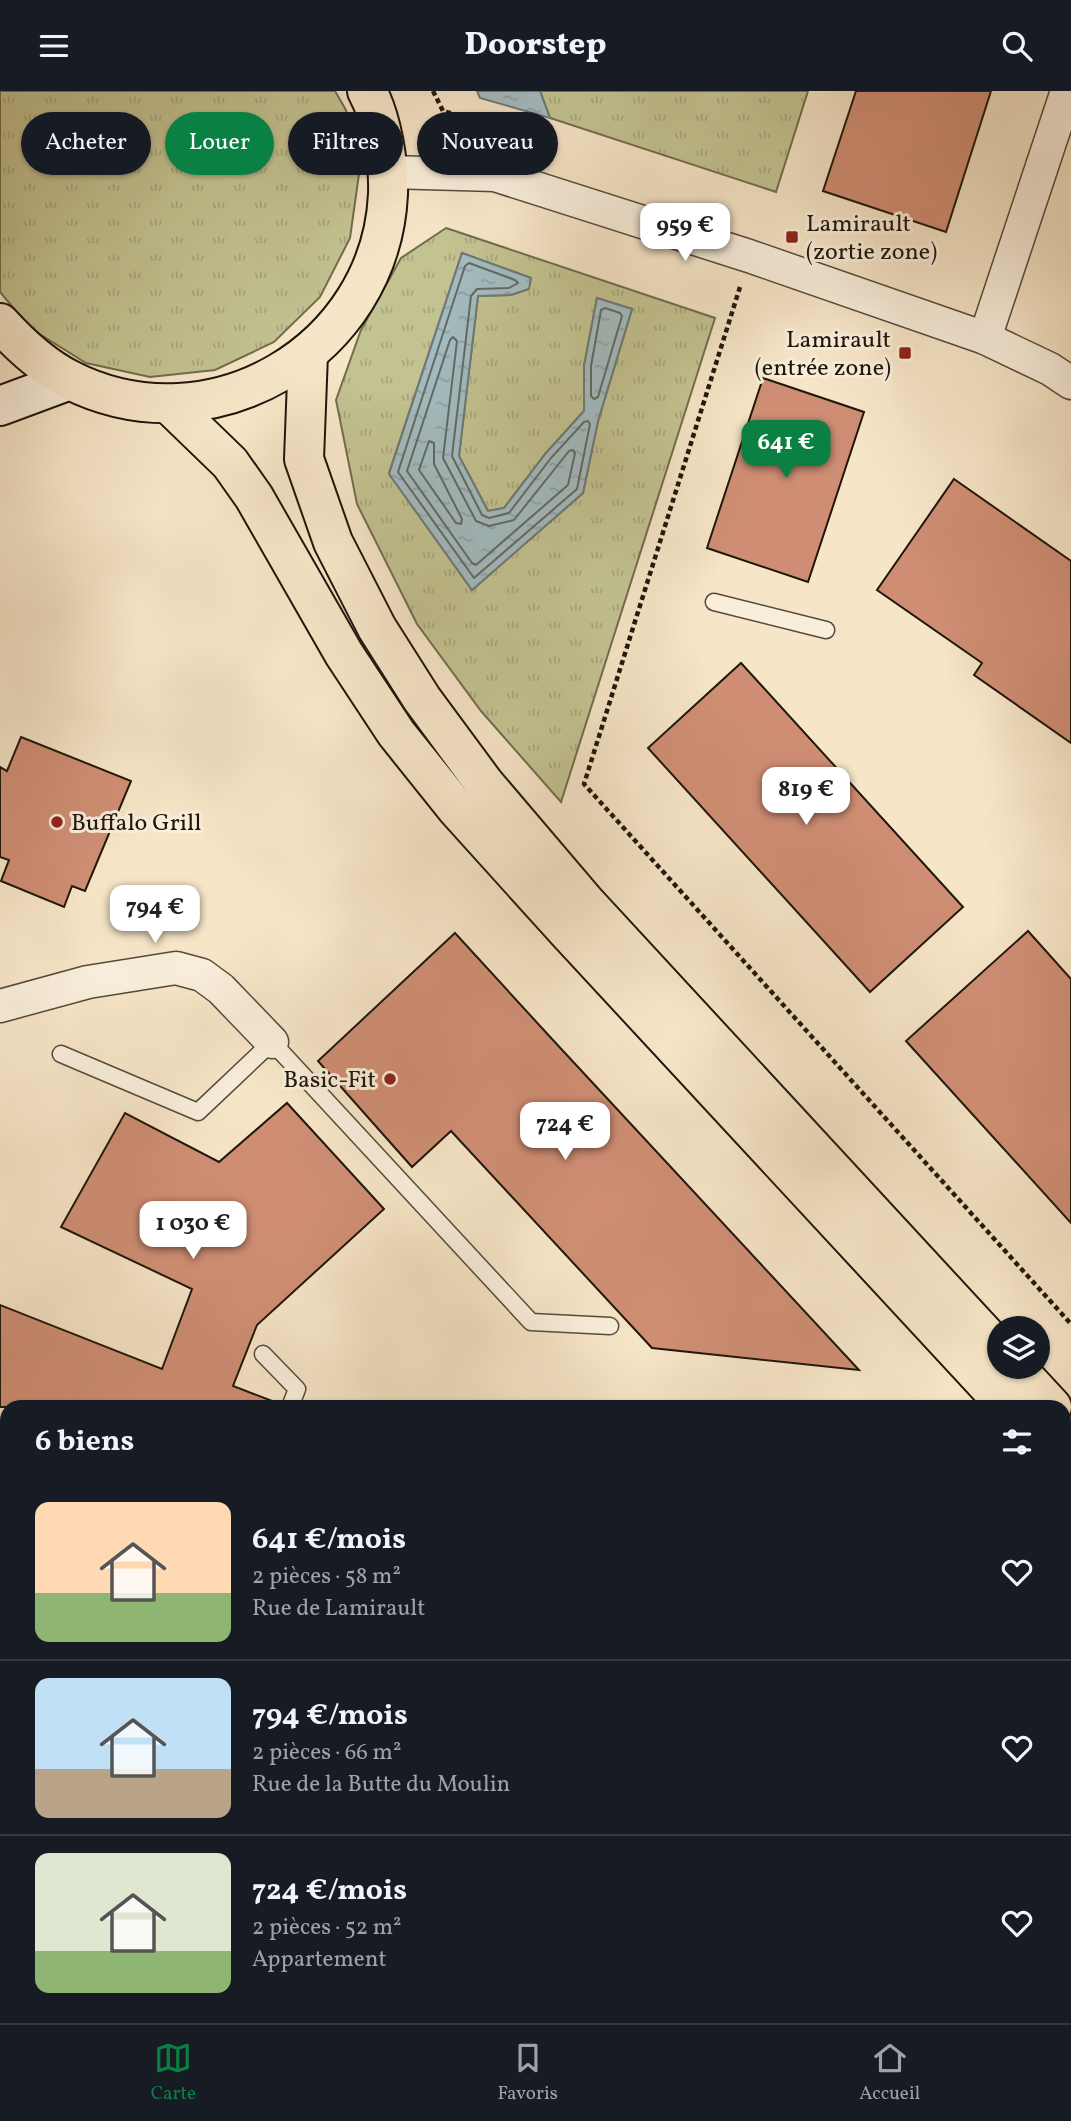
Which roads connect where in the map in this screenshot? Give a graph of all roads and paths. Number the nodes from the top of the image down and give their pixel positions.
1 (367, 91) edge
2 (433, 91) edge
3 (1067, 91) edge
4 (376, 112) edge
5 (447, 112) edge
6 (389, 175) edge
7 (495, 175) edge
8 (749, 256) junction
9 (0, 323) edge
10 (985, 338) junction
11 (308, 355) junction
12 (70, 380) junction
13 (1071, 383) edge
14 (169, 404) junction
15 (0, 406) edge
16 (714, 602) dead end
17 (826, 630) dead end
18 (0, 1006) edge
19 (272, 1042) junction
20 (61, 1054) dead end
21 (1071, 1324) edge
22 (610, 1326) dead end
23 (987, 1337) edge
24 (263, 1354) dead end
25 (1026, 1379) edge
26 (293, 1400) edge
27 (1002, 1400) edge
28 (1046, 1400) edge

1 - 4 main road
2 - 5 path
3 - 10 street
6 - 11 main road
7 - 8 street
8 - 10 street
8 - 21 path
9 - 12 main road
10 - 13 street
11 - 14 main road
11 - 23 main road
12 - 14 main road
12 - 15 main road
14 - 27 main road
16 - 17 lane
18 - 19 street
19 - 20 lane
19 - 22 lane
24 - 26 lane
25 - 28 main road

